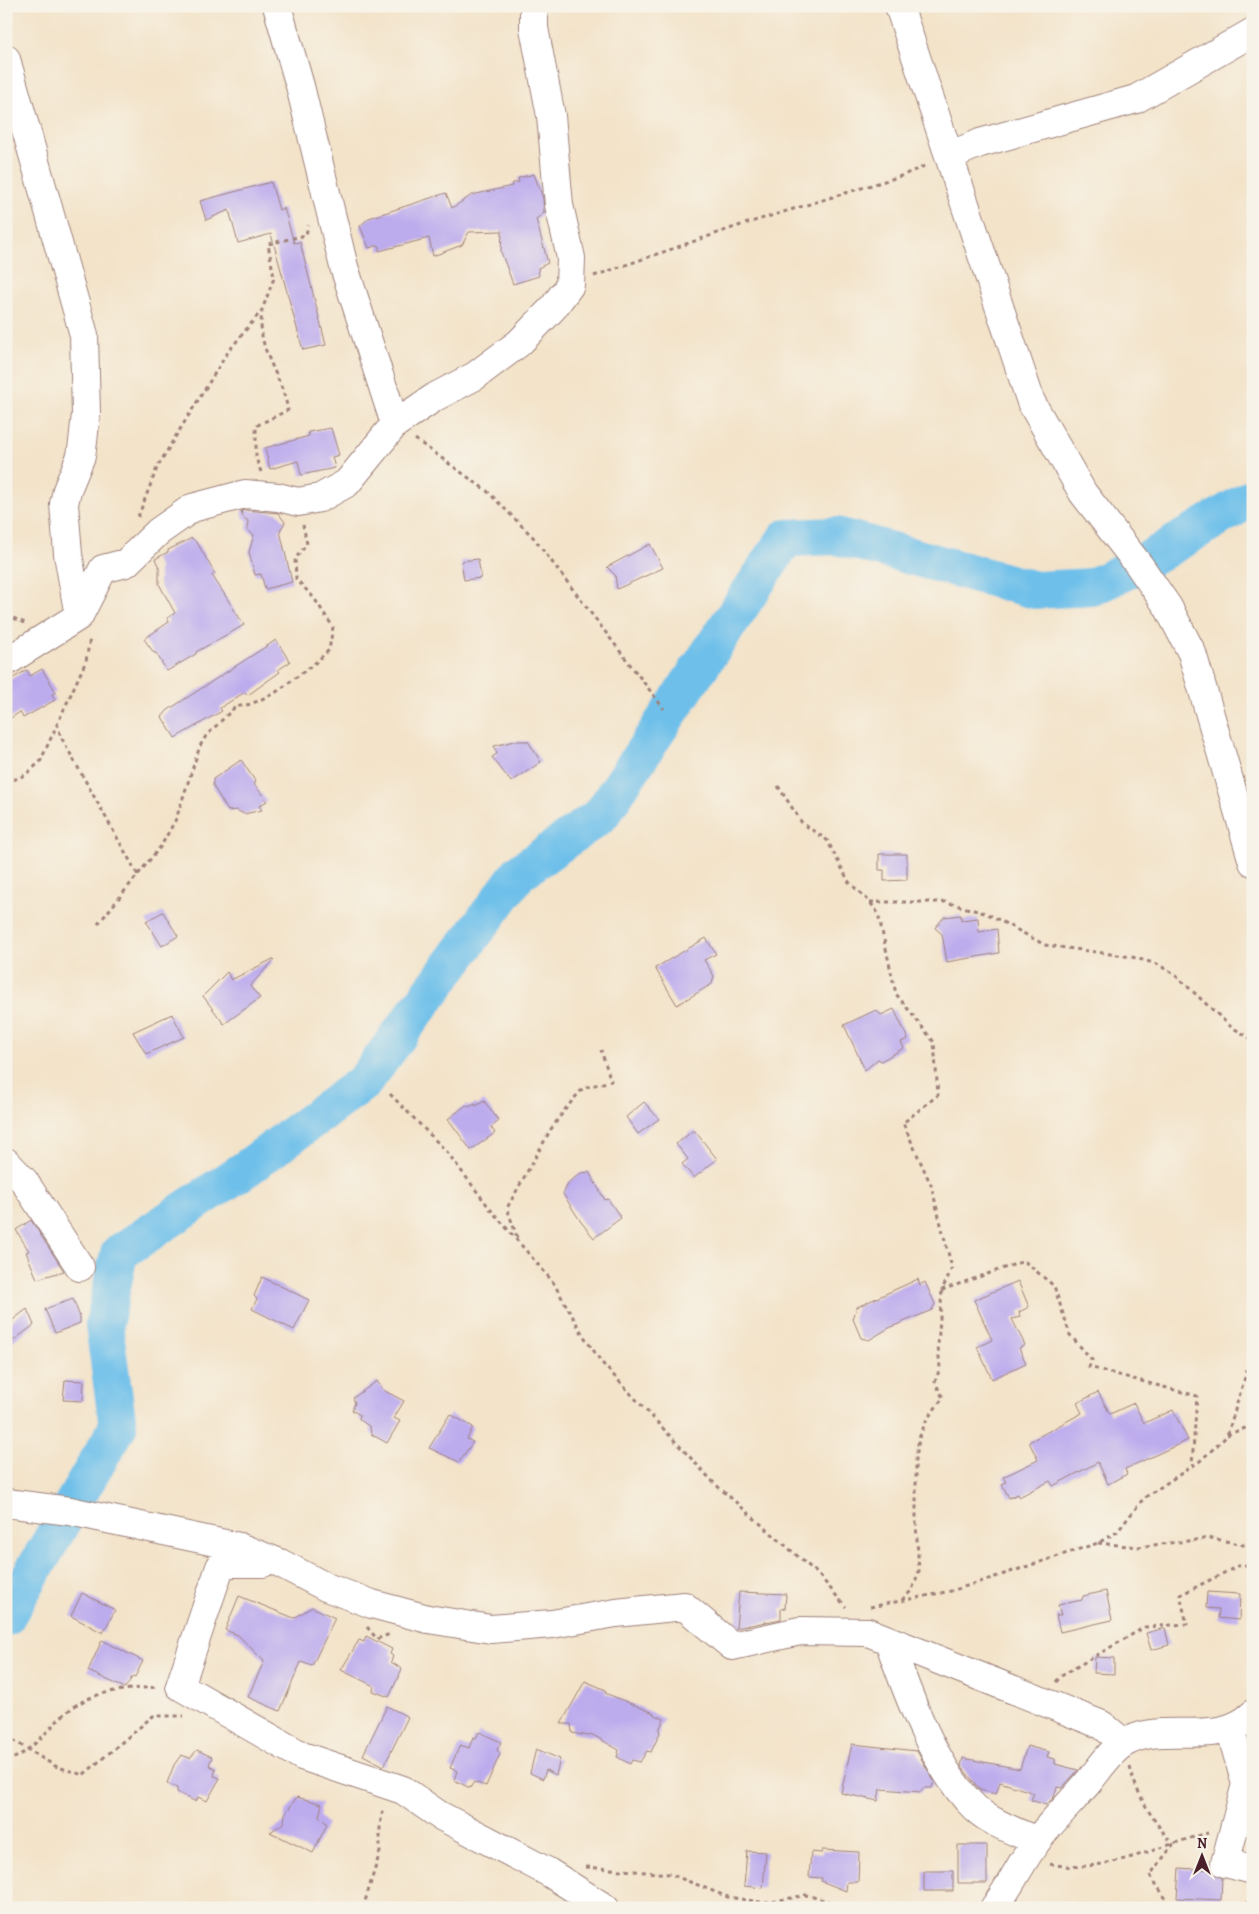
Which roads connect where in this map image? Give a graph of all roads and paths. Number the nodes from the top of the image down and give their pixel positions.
1 (277, 6) edge
2 (534, 6) edge
3 (899, 6) edge
4 (1253, 32) edge
5 (6, 59) edge
6 (949, 156) junction
7 (310, 217) dead end
8 (570, 284) junction
9 (262, 310) junction
10 (395, 424) junction
11 (288, 499) junction
12 (137, 526) dead end
13 (85, 625) junction
14 (6, 662) edge
15 (664, 709) dead end
16 (56, 722) junction
17 (6, 783) edge
18 (778, 786) dead end
19 (1253, 862) edge
20 (138, 877) junction
21 (870, 902) junction
22 (98, 924) dead end
23 (1253, 1040) edge
24 (601, 1050) dead end
25 (390, 1094) dead end
26 (6, 1162) edge
27 (518, 1240) junction
28 (80, 1267) dead end
29 (942, 1290) junction
30 (1253, 1351) edge
31 (1253, 1425) edge
32 (1227, 1436) junction
33 (1192, 1465) junction
34 (6, 1503) edge
35 (1098, 1543) junction
36 (1253, 1547) edge
37 (280, 1563) junction
38 (1253, 1564) edge
39 (902, 1600) junction
40 (875, 1627) junction
41 (180, 1686) junction
42 (1042, 1701) junction
43 (1253, 1714) edge
44 (192, 1716) dead end
45 (6, 1736) edge
46 (1124, 1743) junction
47 (1240, 1743) edge
48 (27, 1750) junction
49 (6, 1760) edge
50 (387, 1786) junction
51 (1173, 1845) junction
52 (1031, 1850) junction
53 (583, 1867) dead end
54 (1253, 1870) edge
55 (1253, 1899) edge
56 (363, 1908) edge
57 (605, 1908) edge
58 (852, 1908) edge
59 (994, 1908) edge
60 (1172, 1908) edge
61 (1239, 1908) edge

1 - 10 street
2 - 8 street
3 - 6 street
4 - 6 street
5 - 13 street
6 - 8 path
6 - 19 street
7 - 9 path
8 - 10 street
9 - 11 path
9 - 12 path
10 - 11 street
10 - 15 path
11 - 13 street
11 - 20 path
13 - 14 street
13 - 16 path
16 - 17 path
16 - 20 path
18 - 21 path
20 - 22 path
21 - 23 path
21 - 29 path
24 - 27 path
25 - 27 path
26 - 28 street
27 - 40 path
29 - 33 path
29 - 39 path
30 - 32 path
31 - 32 path
32 - 33 path
33 - 35 path
34 - 37 street
35 - 36 path
35 - 39 path
37 - 40 street
37 - 41 street
38 - 42 path
39 - 40 path
40 - 42 street
40 - 52 street
41 - 48 path
41 - 50 street
42 - 46 street
43 - 47 street
44 - 48 path
45 - 48 path
46 - 47 street
46 - 51 path
46 - 52 street
47 - 54 street
48 - 49 path
50 - 56 path
50 - 57 street
51 - 52 path
51 - 60 path
52 - 59 street
53 - 58 path
55 - 61 path

